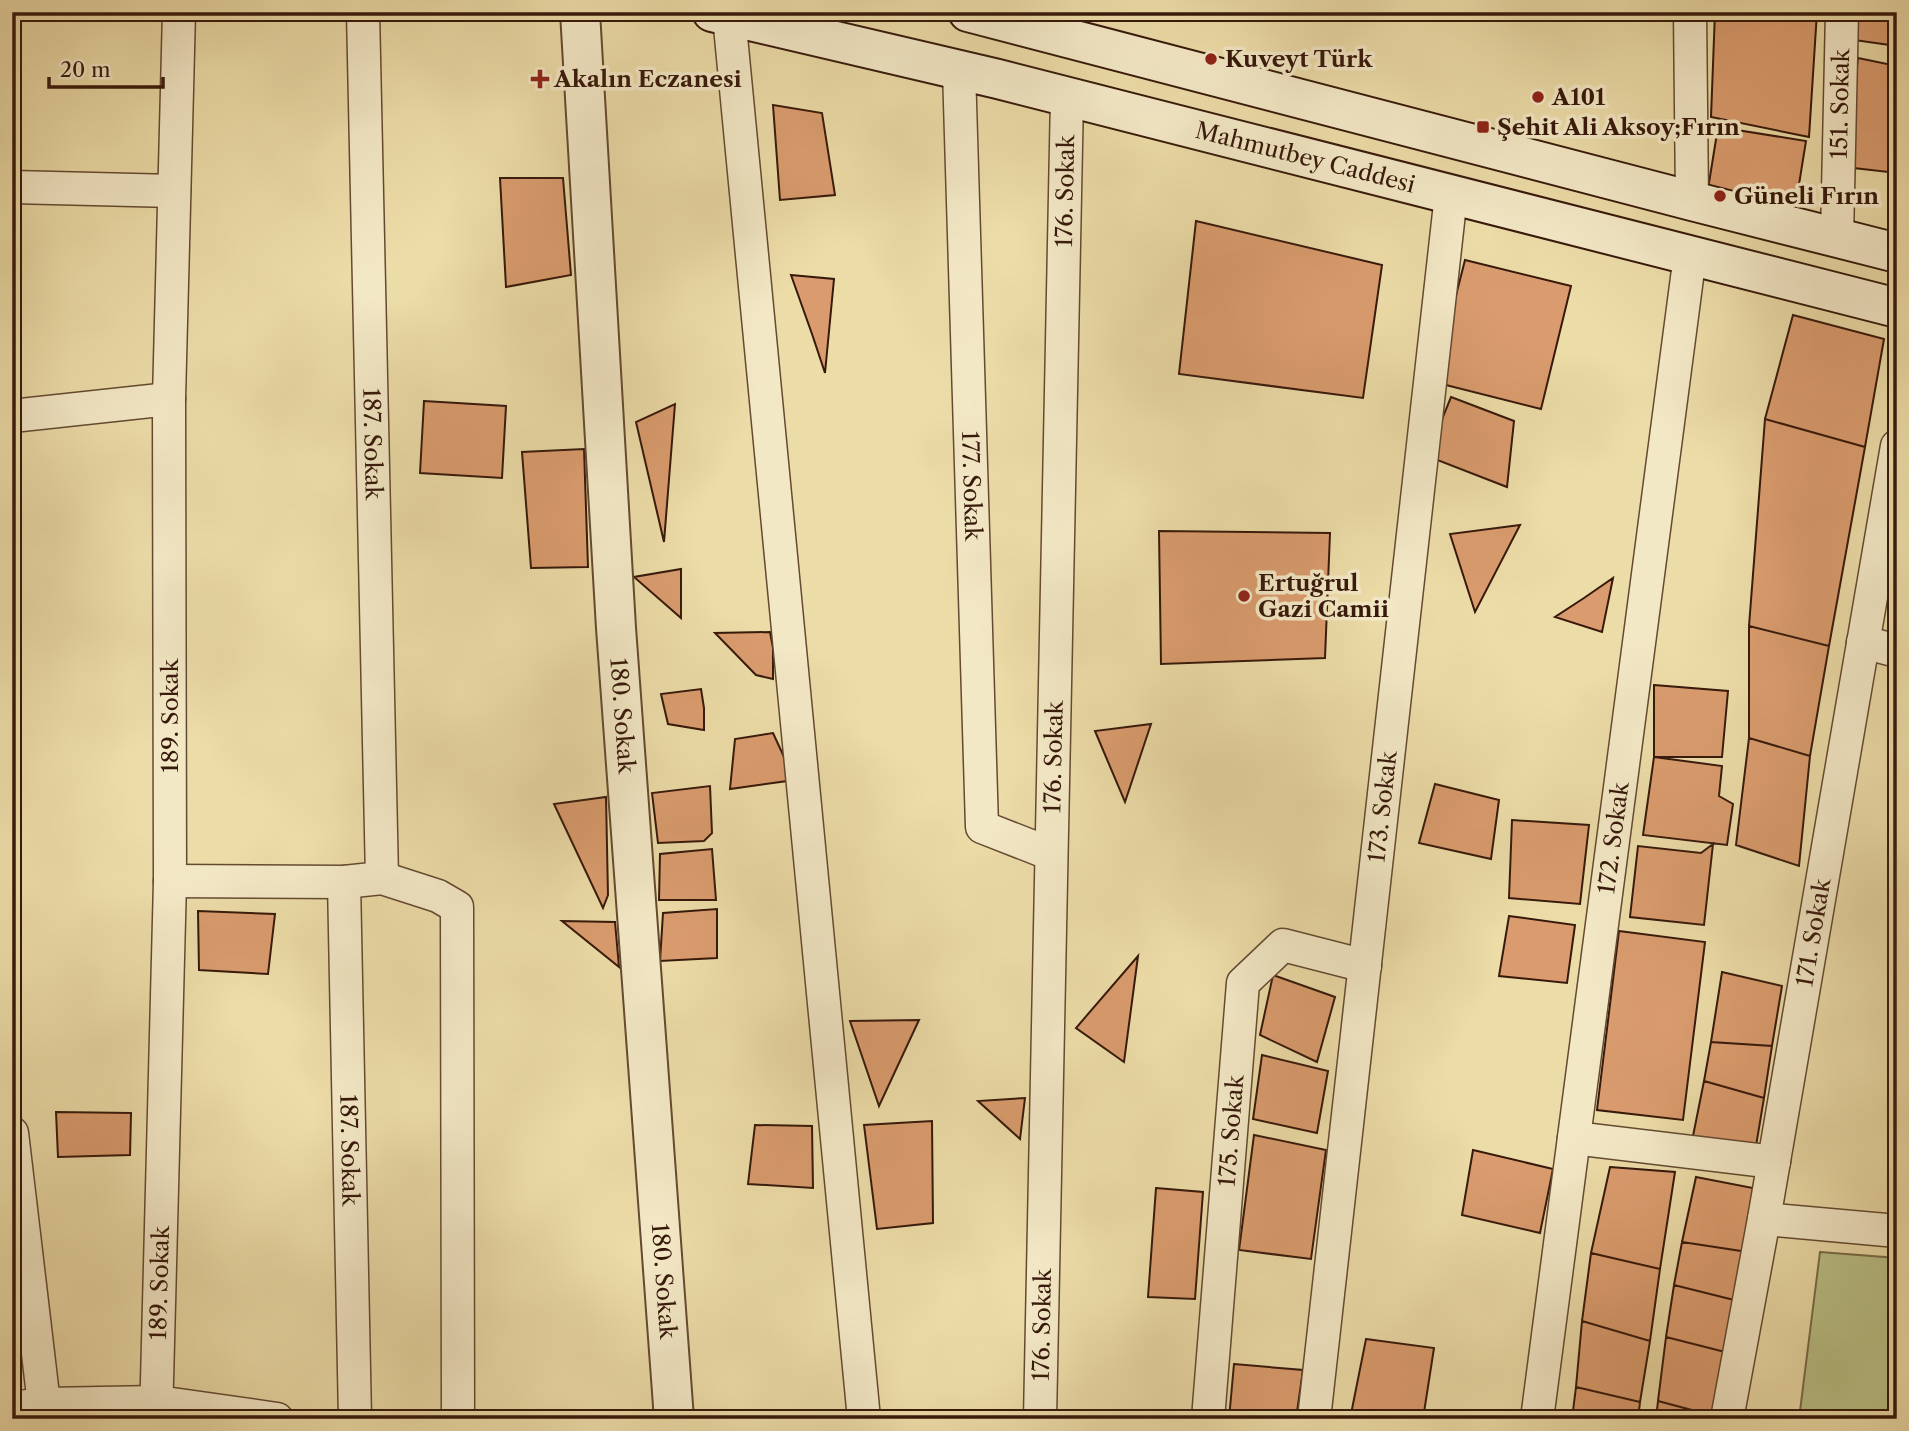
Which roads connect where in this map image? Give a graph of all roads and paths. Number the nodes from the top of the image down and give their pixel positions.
1 (179, 12) edge
2 (363, 12) edge
3 (580, 12) edge
4 (968, 12) edge
5 (1690, 12) edge
6 (1842, 12) edge
7 (720, 14) edge
8 (1053, 23) edge
9 (959, 70) junction
10 (1067, 97) junction
11 (12, 187) edge
12 (174, 191) junction
13 (1451, 195) junction
14 (1692, 201) junction
15 (1837, 237) junction
16 (1897, 253) edge
17 (1690, 255) junction
18 (1897, 308) edge
19 (169, 399) junction
20 (12, 416) edge
21 (1897, 446) edge
22 (1863, 642) junction
23 (1897, 651) edge
24 (1051, 855) junction
25 (382, 878) junction
26 (170, 881) junction
27 (344, 882) junction
28 (1365, 966) junction
29 (12, 1133) edge
30 (1574, 1138) junction
31 (1774, 1162) junction
32 (1765, 1219) junction
33 (1897, 1231) edge
34 (44, 1404) junction
35 (12, 1408) edge
36 (157, 1410) edge
37 (277, 1419) edge
38 (355, 1419) edge
39 (458, 1419) edge
40 (674, 1419) edge
41 (864, 1419) edge
42 (1040, 1419) edge
43 (1208, 1419) edge
44 (1314, 1419) edge
45 (1537, 1419) edge
46 (1727, 1419) edge

1 - 12 street, 189. Sokak
2 - 25 street, 187. Sokak
3 - 40 main road, 180. Sokak
4 - 8 main road
5 - 14 street
6 - 15 street, 151. Sokak
7 - 9 main road, Mahmutbey Caddesi
7 - 41 street
8 - 14 main road
9 - 10 main road, Mahmutbey Caddesi
9 - 24 street, 177. Sokak
10 - 13 main road, Mahmutbey Caddesi
10 - 24 street, 176. Sokak
11 - 12 street
12 - 19 street, 189. Sokak
13 - 17 main road, Mahmutbey Caddesi
13 - 28 street, 173. Sokak
14 - 15 main road
15 - 16 main road
17 - 18 main road, Mahmutbey Caddesi
17 - 30 street, 172. Sokak
19 - 20 street
19 - 26 street, 189. Sokak
21 - 22 street, 171. Sokak
22 - 23 street
22 - 31 street, 171. Sokak
24 - 42 street, 176. Sokak
25 - 27 street
25 - 39 street
26 - 27 street
26 - 36 street, 189. Sokak
27 - 38 street, 187. Sokak
28 - 43 street, 175. Sokak
28 - 44 street, 173. Sokak
29 - 34 street
30 - 31 street
30 - 45 street, 172. Sokak
31 - 32 street, 171. Sokak
32 - 33 street
32 - 46 street, 171. Sokak
34 - 35 street
34 - 36 street
36 - 37 street

